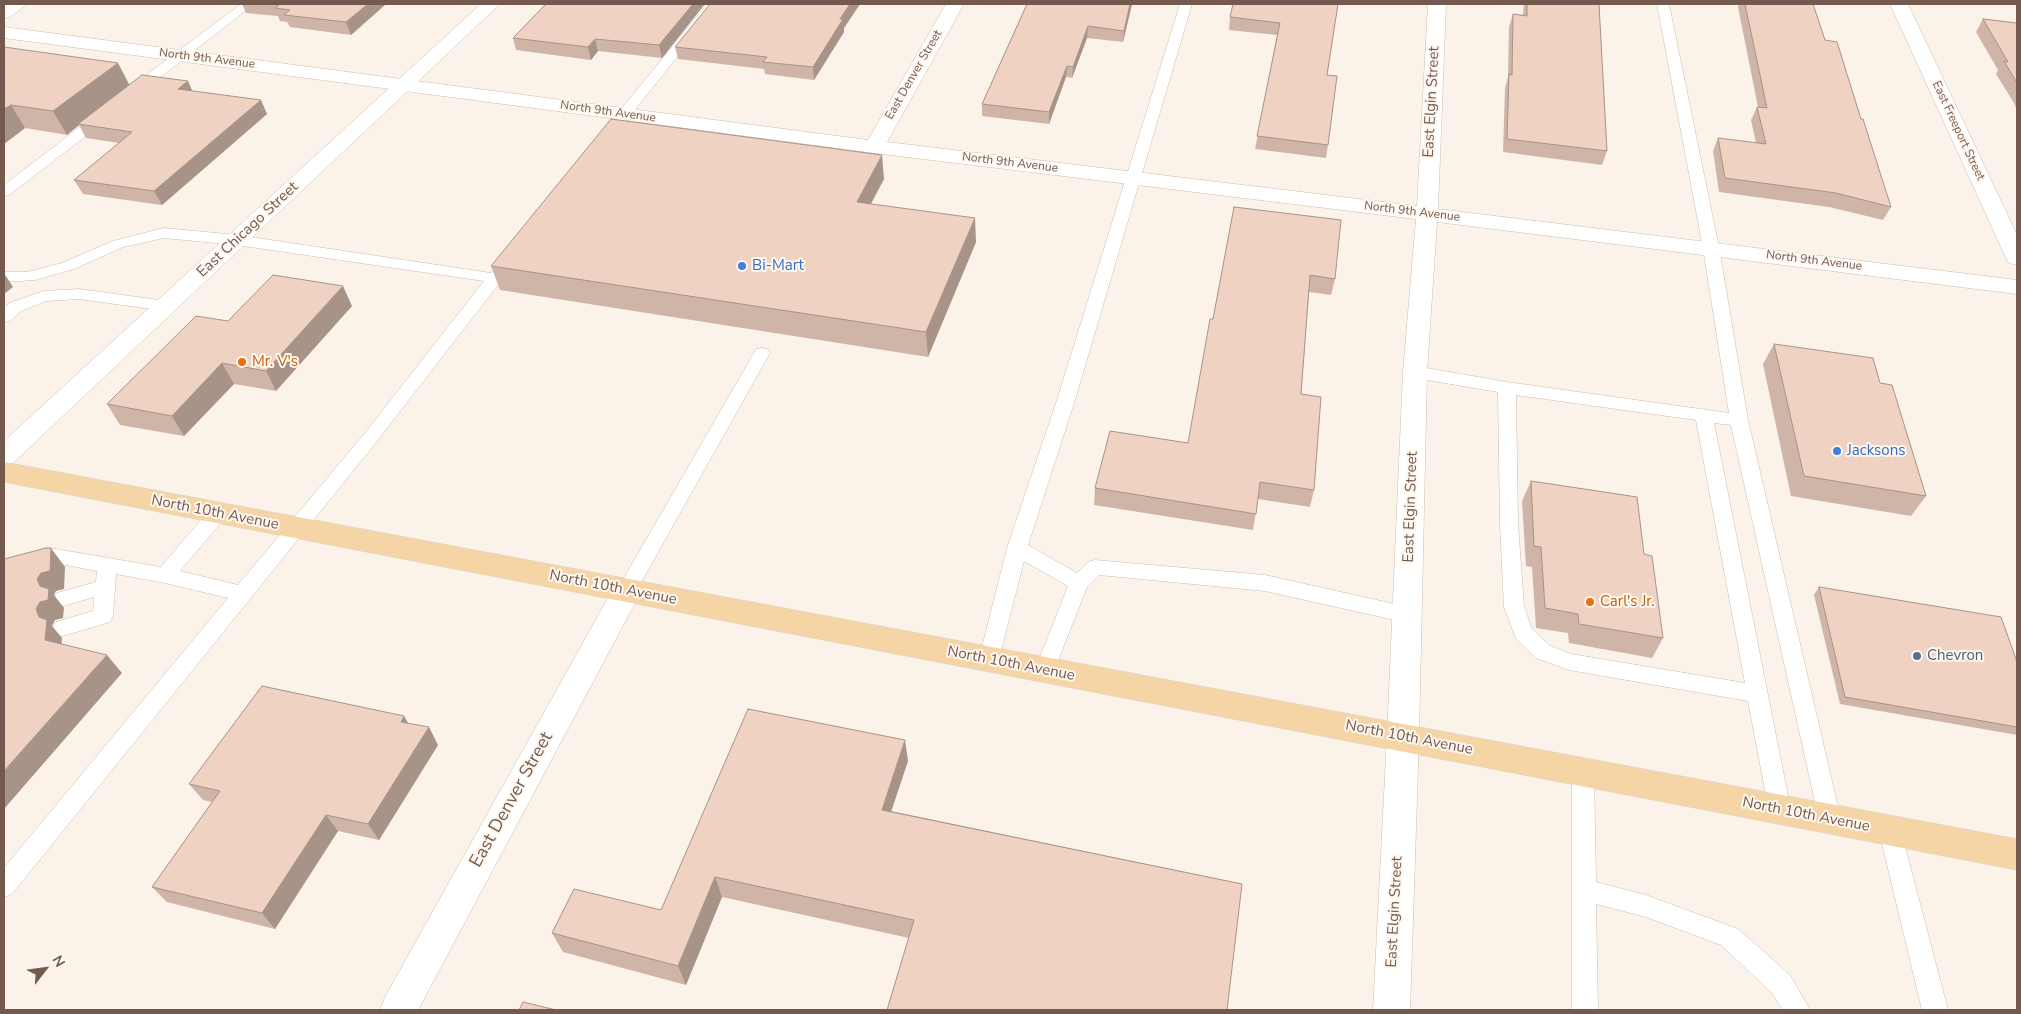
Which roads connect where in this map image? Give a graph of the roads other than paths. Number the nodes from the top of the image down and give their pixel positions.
1 (18, 4) edge
2 (248, 4) edge
3 (491, 4) edge
4 (713, 4) edge
5 (955, 4) edge
6 (1186, 4) edge
7 (1437, 4) edge
8 (1663, 4) edge
9 (1899, 4) edge
10 (4, 13) edge
11 (4, 33) edge
12 (180, 56) junction
13 (406, 85) junction
14 (126, 97) edge
15 (111, 109) edge
16 (624, 115) junction
17 (606, 138) edge
18 (874, 147) junction
19 (1134, 178) junction
20 (4, 192) edge
21 (1427, 214) junction
22 (237, 240) junction
23 (520, 247) edge
24 (1711, 248) junction
25 (2017, 258) edge
26 (4, 277) edge
27 (495, 278) junction
28 (2017, 287) edge
29 (166, 306) junction
30 (4, 316) edge
31 (762, 353) dead end
32 (1415, 372) junction
33 (1507, 388) junction
34 (1704, 415) junction
35 (1740, 420) junction
36 (4, 456) edge
37 (4, 472) edge
38 (218, 513) junction
39 (297, 529) junction
40 (1017, 548) junction
41 (107, 564) junction
42 (4, 568) edge
43 (165, 575) junction
44 (1079, 584) junction
45 (105, 587) junction
46 (627, 590) junction
47 (244, 594) junction
48 (64, 598) dead end
49 (1408, 615) junction
50 (63, 628) dead end
51 (989, 660) junction
52 (1045, 670) junction
53 (1758, 694) junction
54 (1403, 737) junction
55 (1583, 772) junction
56 (1780, 811) junction
57 (1830, 820) junction
58 (1890, 831) junction
59 (2017, 855) edge
60 (4, 886) edge
61 (1584, 890) junction
62 (1940, 1009) edge
63 (398, 1010) edge
64 (1391, 1010) edge
65 (1585, 1010) edge
66 (1797, 1010) edge

1 - 10 street
2 - 12 lane
3 - 13 street, East Chicago Street
4 - 16 lane
5 - 18 street, East Denver Street
6 - 19 lane
7 - 21 street, East Elgin Street
8 - 24 lane
9 - 25 street, East Freeport Street
11 - 12 street, North 9th Avenue
12 - 13 street, North 9th Avenue
12 - 14 lane
13 - 16 street, North 9th Avenue
13 - 22 street, East Chicago Street
15 - 20 lane
16 - 17 lane
16 - 18 street, North 9th Avenue
18 - 19 street, North 9th Avenue
19 - 21 street, North 9th Avenue
19 - 40 lane
21 - 24 street, North 9th Avenue
21 - 32 street, East Elgin Street
22 - 26 lane
22 - 27 lane
22 - 29 street, East Chicago Street
23 - 27 lane
24 - 28 street, North 9th Avenue
24 - 35 lane
27 - 39 lane
29 - 30 lane
29 - 36 street, East Chicago Street
31 - 46 lane
32 - 33 lane
32 - 49 street, East Elgin Street
33 - 34 lane
33 - 53 lane
34 - 35 lane
34 - 53 lane
35 - 57 lane
37 - 38 main road, North 10th Avenue
38 - 39 main road, North 10th Avenue
38 - 43 lane
39 - 46 main road, North 10th Avenue
39 - 47 lane
40 - 44 lane
40 - 51 lane
41 - 42 lane
41 - 43 lane
41 - 45 lane
43 - 47 lane
44 - 49 lane
44 - 52 lane
45 - 48 lane
45 - 50 lane
46 - 51 main road, North 10th Avenue
46 - 63 street, East Denver Street
47 - 60 lane
49 - 54 street, East Elgin Street
51 - 52 main road, North 10th Avenue
52 - 54 main road, North 10th Avenue
53 - 56 lane
54 - 55 main road, North 10th Avenue
54 - 64 street, East Elgin Street
55 - 56 main road, North 10th Avenue
55 - 61 lane
56 - 57 main road, North 10th Avenue
57 - 58 main road, North 10th Avenue
58 - 59 main road, North 10th Avenue
58 - 62 lane
61 - 65 lane
61 - 66 lane

